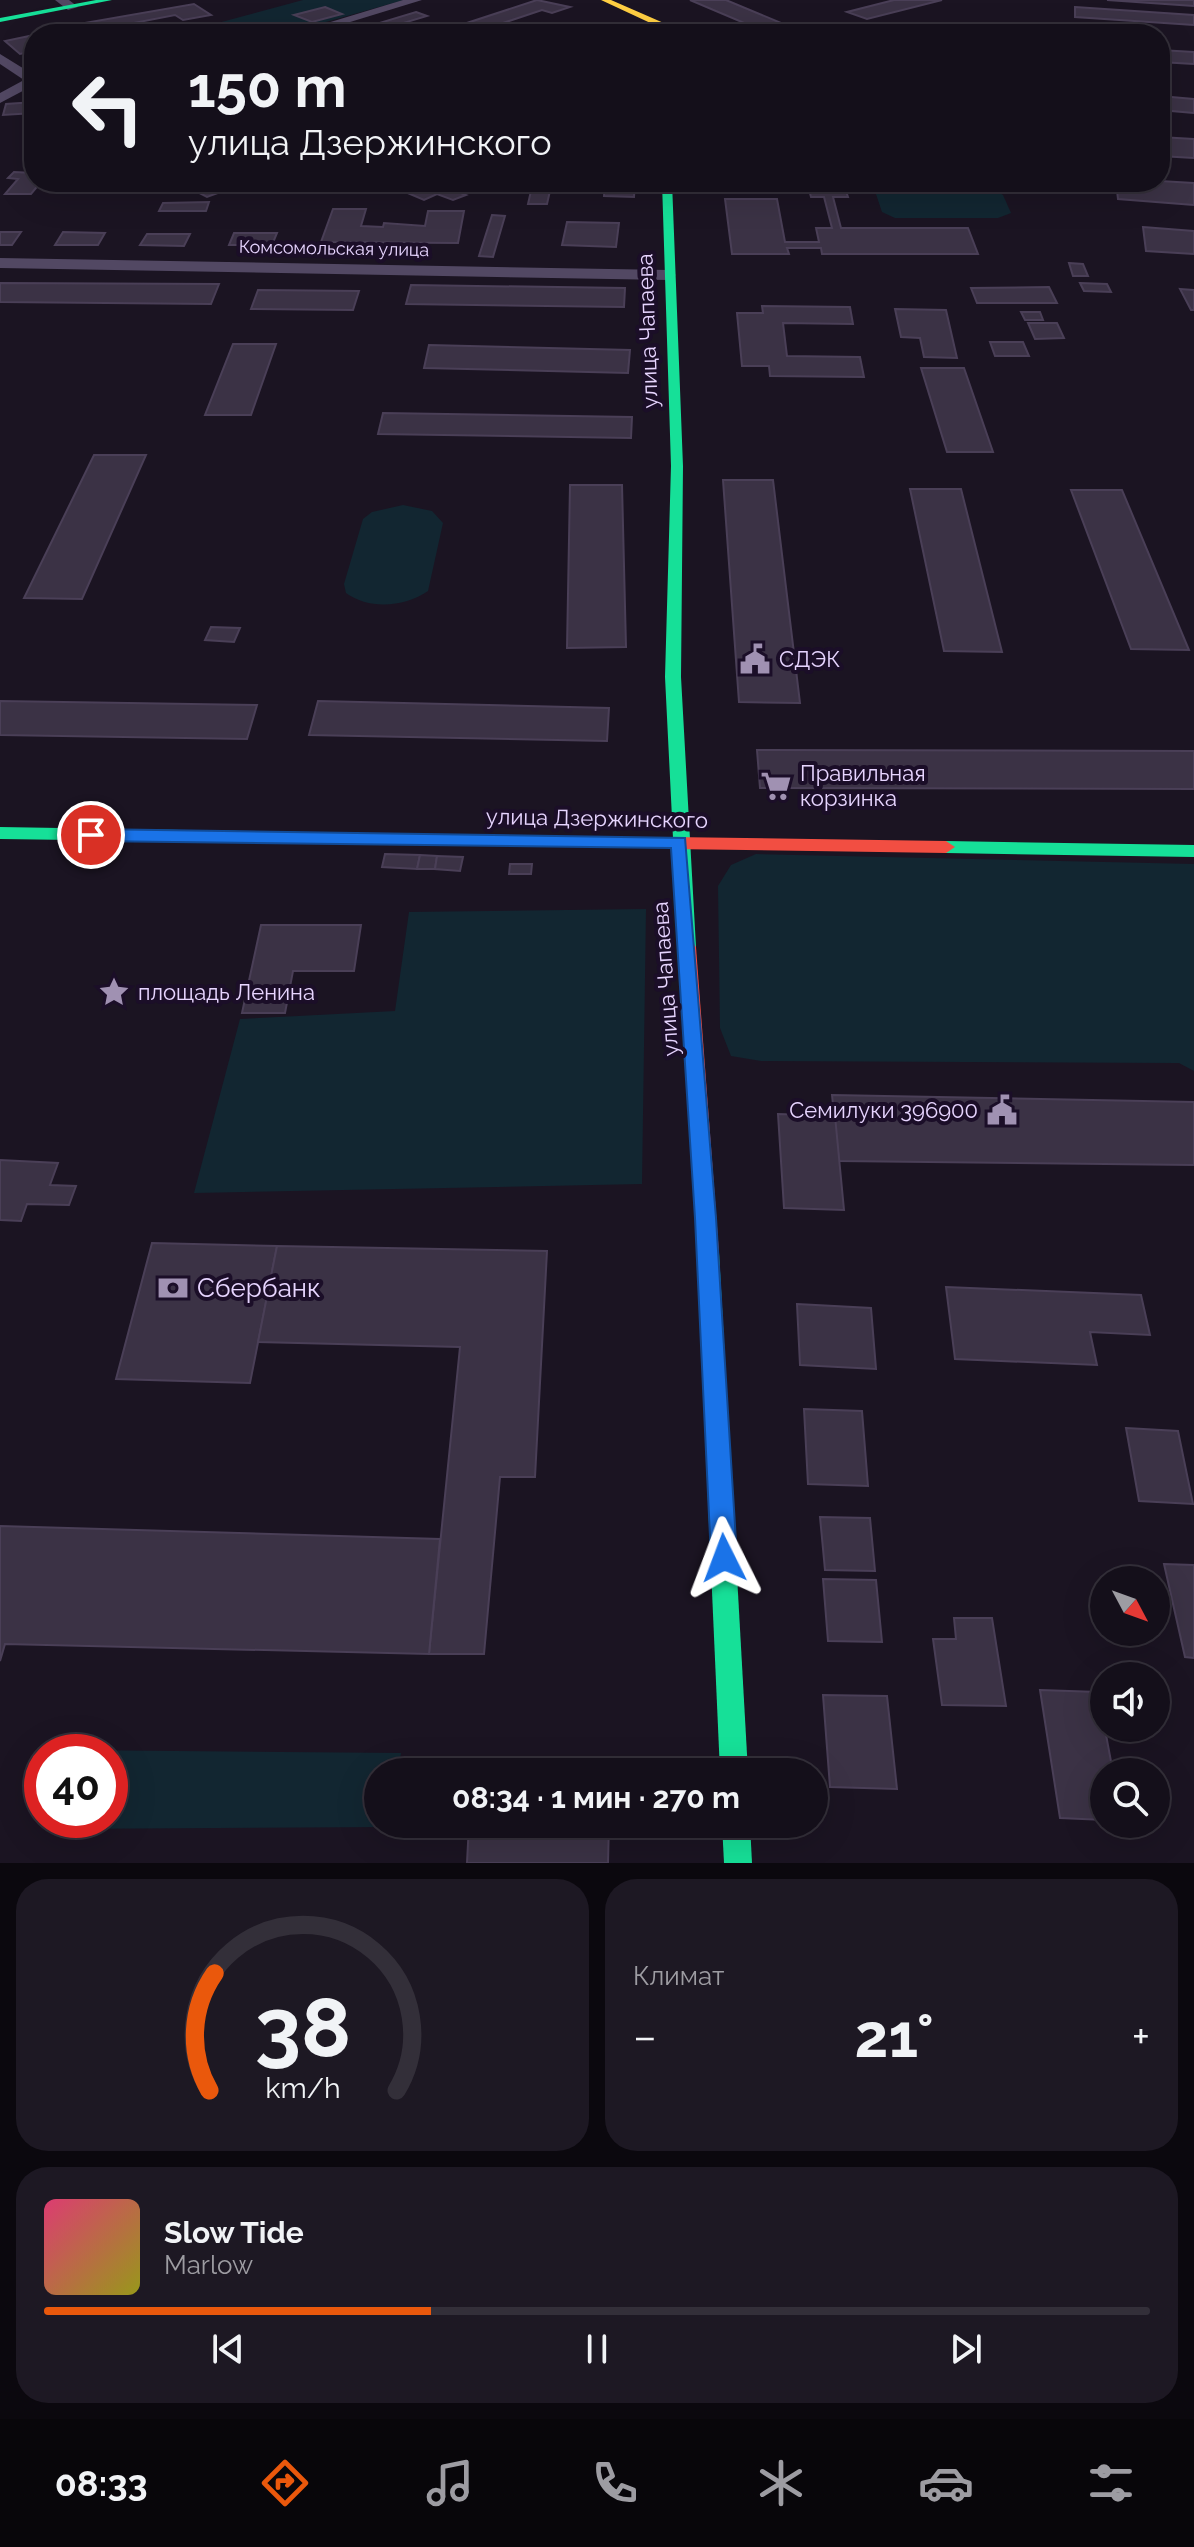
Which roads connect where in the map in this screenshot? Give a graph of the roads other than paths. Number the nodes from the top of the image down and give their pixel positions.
1 (108, 0) edge
2 (416, 0) edge
3 (605, 0) edge
4 (66, 3) edge
5 (0, 20) edge
6 (332, 24) edge
7 (659, 24) edge
8 (0, 58) edge
9 (24, 74) edge
10 (24, 86) edge
11 (0, 99) edge
12 (667, 192) edge
13 (0, 263) edge
14 (668, 275) junction
15 (0, 833) edge
16 (679, 842) junction
17 (1194, 851) edge
18 (733, 1758) edge
19 (737, 1838) edge
20 (738, 1863) edge

1 - 4 street
2 - 6 street
3 - 7 street
4 - 5 street
8 - 9 street
10 - 11 street
12 - 14 street, улица Чапаева
13 - 14 street, Комсомольская улица
14 - 16 street, улица Чапаева
15 - 16 street, улица Дзержинского
16 - 17 street, улица Дзержинского
16 - 18 street, улица Чапаева
19 - 20 street

